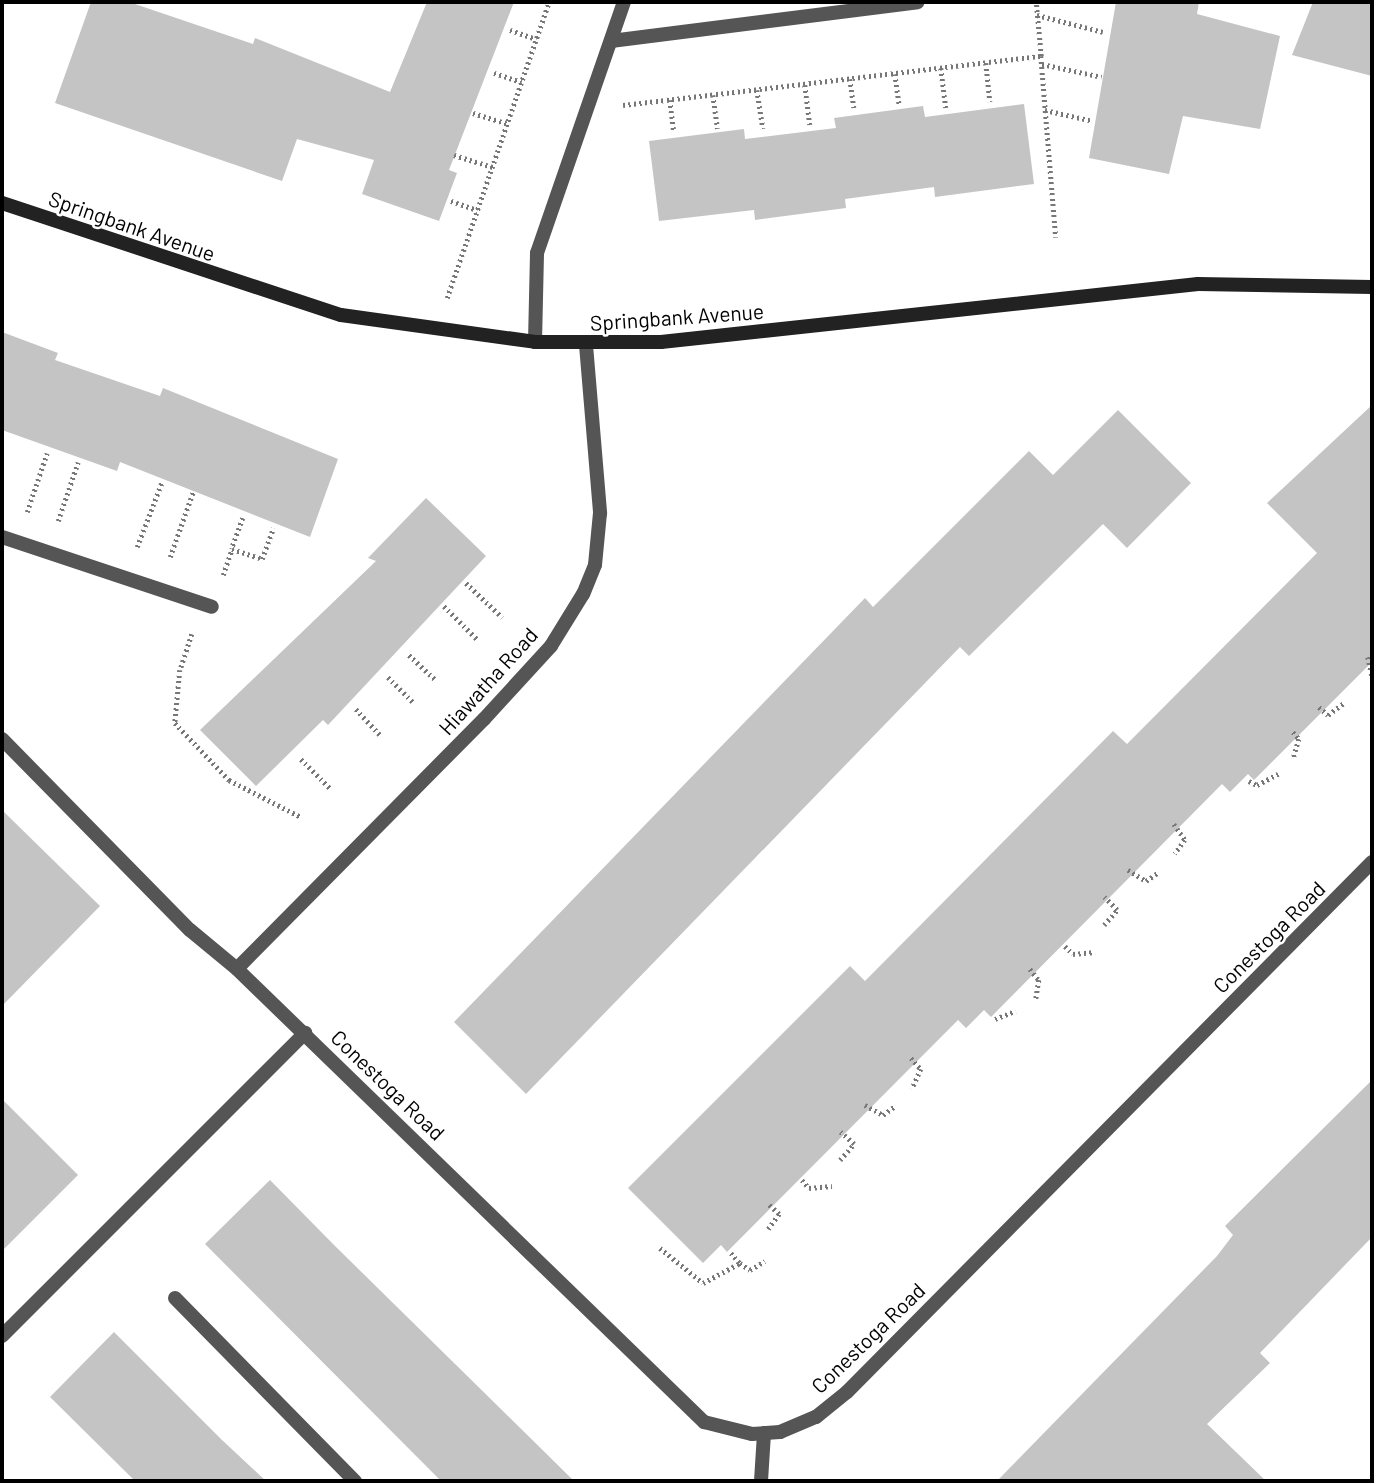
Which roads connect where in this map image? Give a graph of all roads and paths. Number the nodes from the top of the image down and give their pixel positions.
1 (549, 2) edge
2 (624, 2) edge
3 (918, 2) edge
4 (1036, 2) edge
5 (1037, 15) junction
6 (510, 30) dead end
7 (1103, 32) dead end
8 (536, 39) junction
9 (611, 41) junction
10 (1041, 56) junction
11 (986, 63) junction
12 (1042, 64) junction
13 (941, 68) junction
14 (494, 73) dead end
15 (895, 74) junction
16 (1102, 77) dead end
17 (850, 79) junction
18 (522, 82) junction
19 (804, 84) junction
20 (757, 90) junction
21 (713, 94) junction
22 (670, 100) junction
23 (990, 102) dead end
24 (899, 104) dead end
25 (854, 108) dead end
26 (946, 108) dead end
27 (587, 110) junction
28 (1045, 110) junction
29 (473, 113) dead end
30 (1093, 121) dead end
31 (508, 124) junction
32 (810, 125) dead end
33 (718, 129) dead end
34 (763, 129) dead end
35 (674, 131) dead end
36 (454, 155) dead end
37 (493, 167) junction
38 (451, 201) dead end
39 (2, 203) edge
40 (477, 210) junction
41 (1056, 237) dead end
42 (1372, 287) edge
43 (435, 332) junction
44 (535, 342) junction
45 (586, 345) junction
46 (47, 453) dead end
47 (78, 462) dead end
48 (162, 482) dead end
49 (192, 492) dead end
50 (243, 518) dead end
51 (273, 528) dead end
52 (2, 537) edge
53 (17, 542) junction
54 (47, 552) junction
55 (125, 578) junction
56 (466, 583) dead end
57 (159, 589) junction
58 (207, 605) joint
59 (444, 606) dead end
60 (502, 617) dead end
61 (478, 640) dead end
62 (409, 655) dead end
63 (1368, 657) dead end
64 (1372, 676) edge
65 (388, 677) dead end
66 (437, 681) dead end
67 (1345, 702) dead end
68 (415, 704) dead end
69 (1319, 707) dead end
70 (356, 709) dead end
71 (1293, 732) dead end
72 (382, 737) dead end
73 (2, 739) edge
74 (1294, 758) dead end
75 (301, 759) dead end
76 (1278, 774) dead end
77 (1249, 781) dead end
78 (330, 788) dead end
79 (301, 817) dead end
80 (1174, 824) dead end
81 (1175, 854) dead end
82 (1372, 862) edge
83 (1128, 870) dead end
84 (1159, 872) dead end
85 (1104, 897) dead end
86 (1104, 925) dead end
87 (1065, 946) dead end
88 (1095, 952) dead end
89 (237, 969) junction
90 (1030, 969) dead end
91 (1037, 1000) dead end
92 (1015, 1011) dead end
93 (995, 1019) dead end
94 (305, 1033) junction
95 (911, 1058) dead end
96 (912, 1089) dead end
97 (865, 1105) dead end
98 (895, 1107) dead end
99 (840, 1132) dead end
100 (840, 1160) dead end
101 (802, 1180) dead end
102 (832, 1186) dead end
103 (768, 1204) dead end
104 (768, 1229) dead end
105 (660, 1248) dead end
106 (731, 1253) dead end
107 (765, 1261) dead end
108 (740, 1263) junction
109 (175, 1298) dead end
110 (2, 1336) edge
111 (764, 1433) junction
112 (355, 1481) edge
113 (761, 1481) edge

1 - 8 path
2 - 9 street
3 - 9 street
4 - 5 path
5 - 7 path
5 - 10 path
6 - 8 path
8 - 18 path
9 - 27 street
10 - 11 path
10 - 12 path
11 - 13 path
11 - 23 path
12 - 16 path
12 - 28 path
13 - 15 path
13 - 26 path
14 - 18 path
15 - 17 path
15 - 24 path
17 - 19 path
17 - 25 path
18 - 31 path
19 - 20 path
19 - 32 path
20 - 21 path
20 - 34 path
21 - 22 path
21 - 33 path
22 - 27 path
22 - 35 path
27 - 44 street
28 - 30 path
28 - 41 path
29 - 31 path
31 - 37 path
36 - 37 path
37 - 40 path
38 - 40 path
39 - 43 main road, Springbank Avenue
40 - 43 path
42 - 45 main road, Springbank Avenue
43 - 44 main road, Springbank Avenue
44 - 45 main road, Springbank Avenue
45 - 89 street, Hiawatha Road
46 - 53 path
47 - 54 path
48 - 55 path
49 - 57 path
50 - 51 path
52 - 53 street
53 - 54 street
54 - 55 street
55 - 57 street
56 - 60 path
57 - 58 street
58 - 79 path
59 - 61 path
62 - 66 path
63 - 64 path
65 - 68 path
67 - 69 path
70 - 72 path
71 - 74 path
73 - 89 street, Conestoga Road
75 - 78 path
76 - 77 path
80 - 81 path
82 - 111 street, Conestoga Road
83 - 84 path
85 - 86 path
87 - 88 path
89 - 94 street, Conestoga Road
90 - 91 path
92 - 93 path
94 - 110 street
94 - 111 street, Conestoga Road
95 - 96 path
97 - 98 path
99 - 100 path
101 - 102 path
103 - 104 path
105 - 108 path
106 - 108 path
107 - 108 path
109 - 112 street
111 - 113 street

